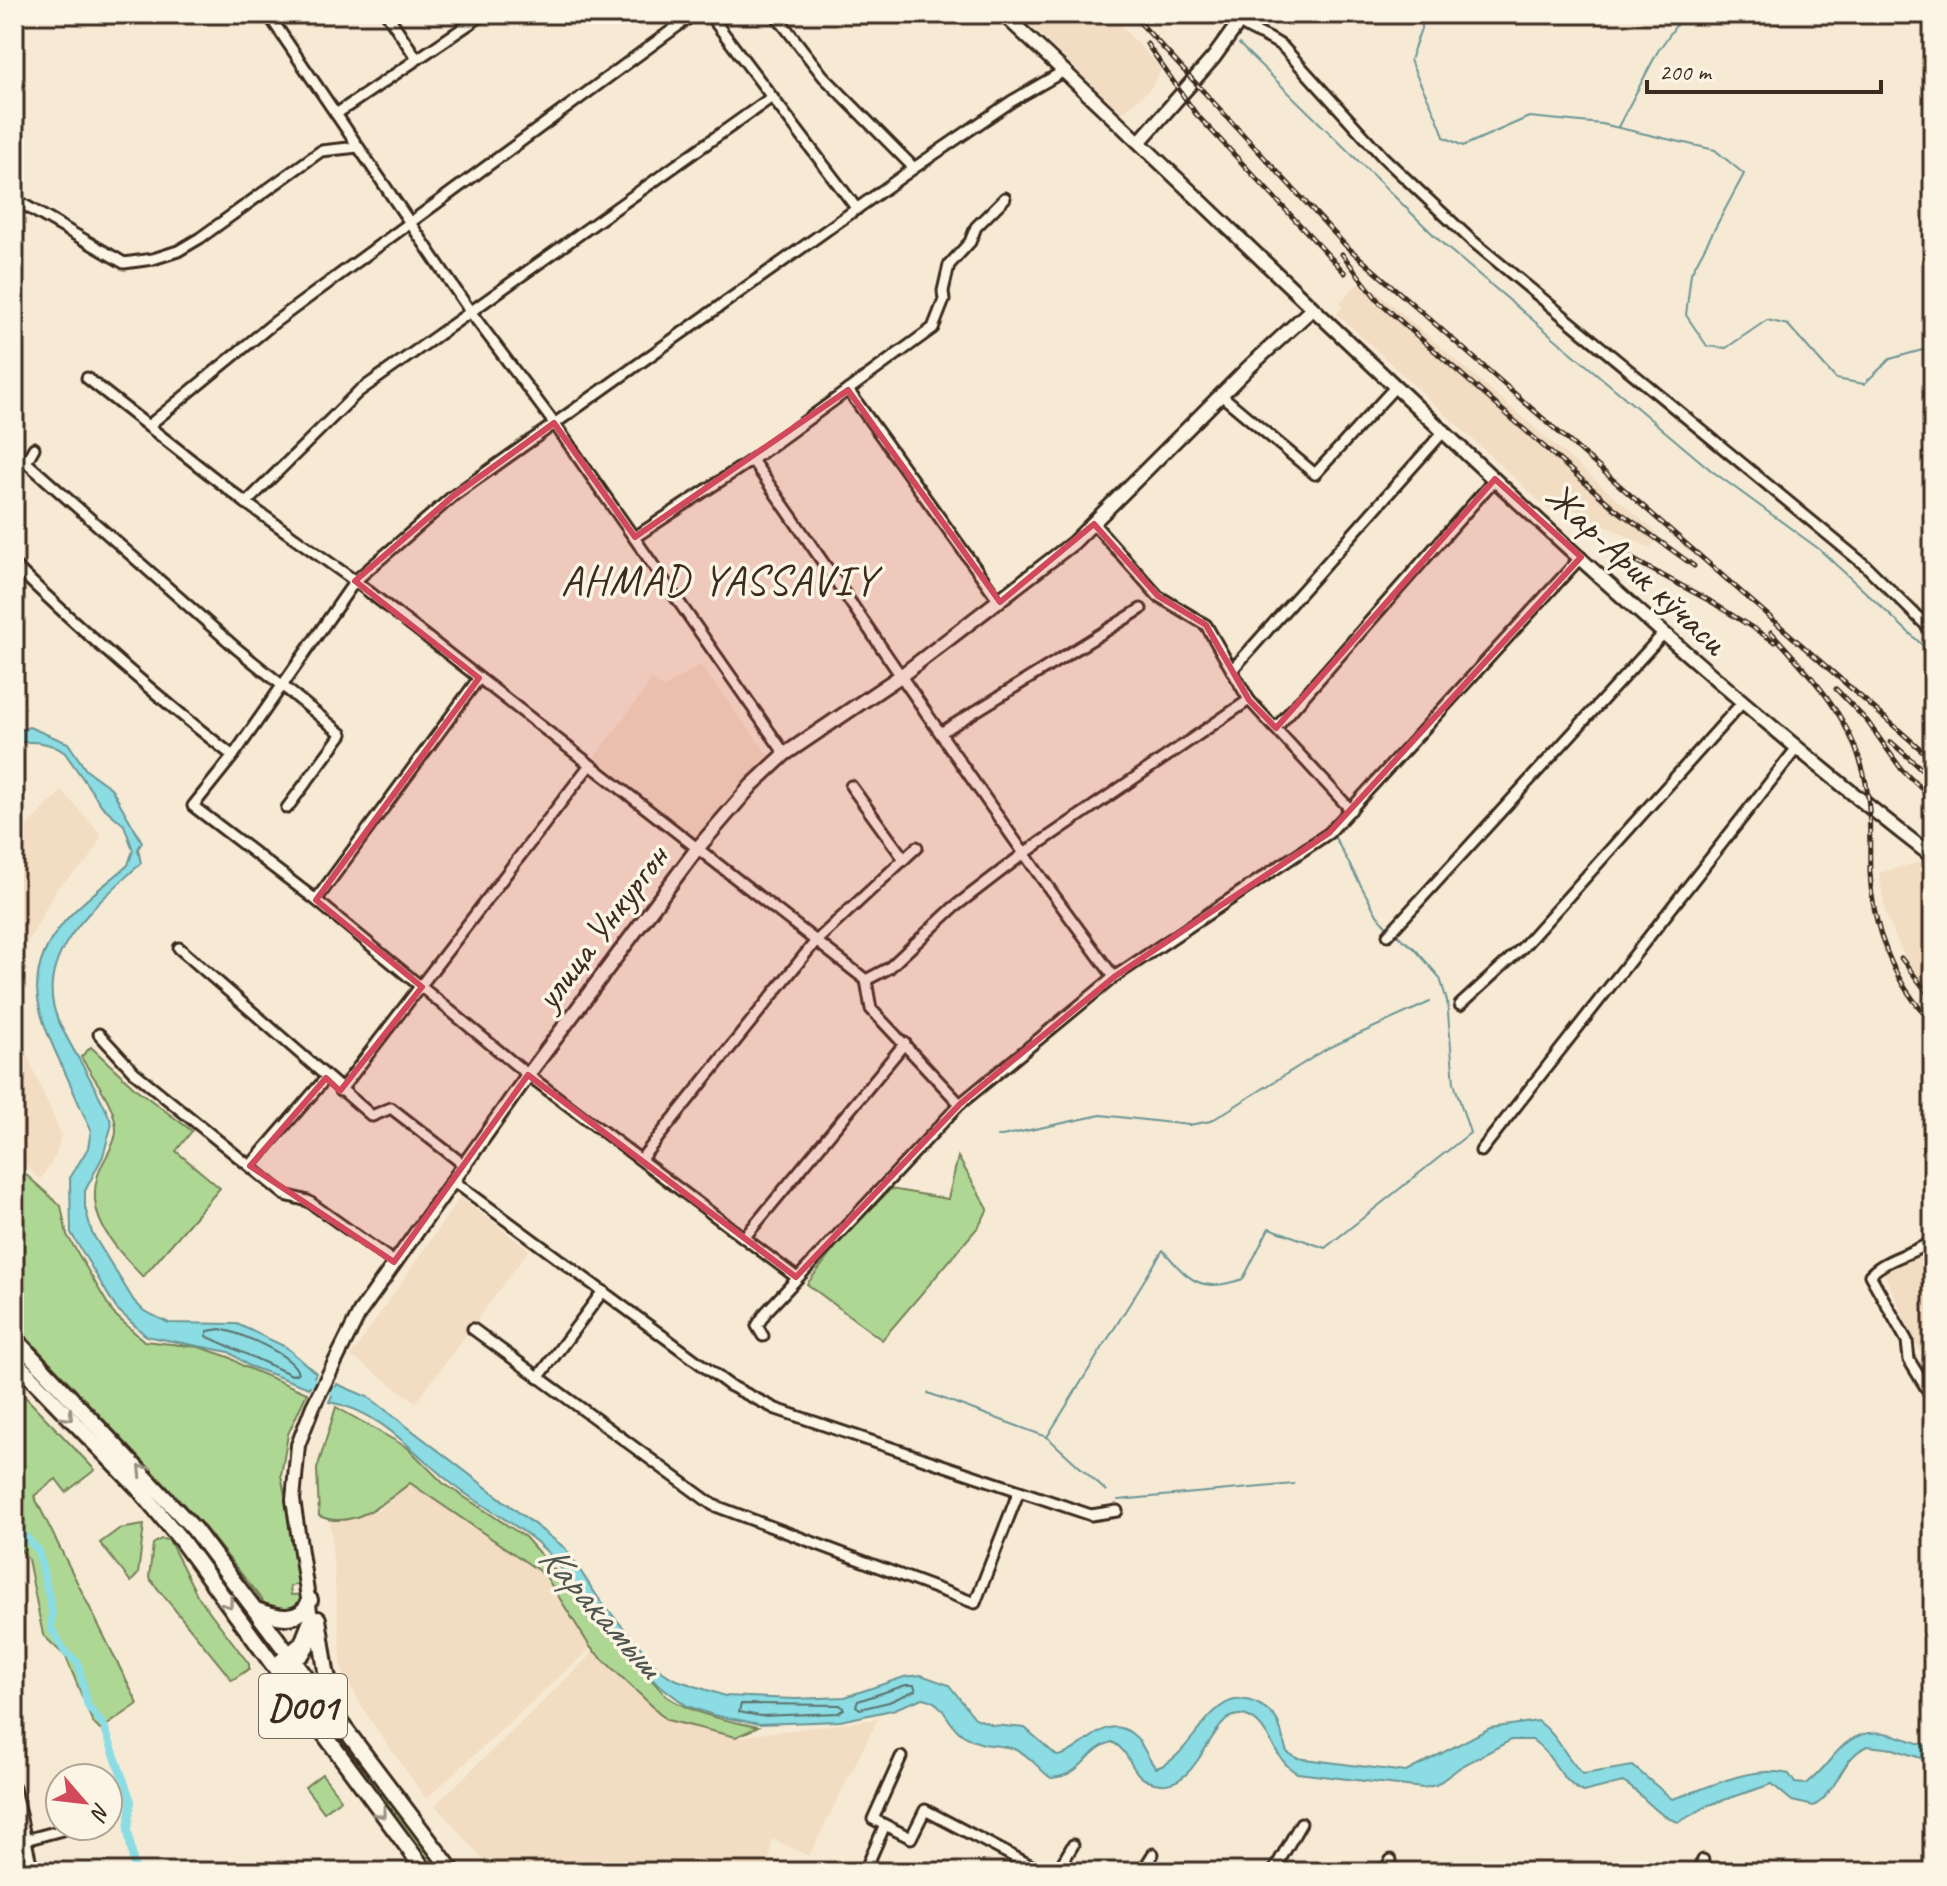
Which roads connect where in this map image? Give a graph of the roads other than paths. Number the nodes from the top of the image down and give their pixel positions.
1 (268, 14) edge
2 (387, 14) edge
3 (484, 14) edge
4 (694, 14) edge
5 (728, 14) edge
6 (775, 14) edge
7 (1003, 14) edge
8 (1231, 14) edge
9 (710, 16) edge
10 (1243, 19) edge
11 (417, 59) junction
12 (1064, 71) junction
13 (772, 97) junction
14 (336, 114) junction
15 (1141, 140) junction
16 (358, 147) junction
17 (914, 168) junction
18 (1005, 198) dead end
19 (14, 199) edge
20 (857, 209) junction
21 (410, 223) junction
22 (1312, 309) junction
23 (472, 314) junction
24 (87, 378) dead end
25 (1396, 386) junction
26 (848, 390) junction
27 (1221, 395) junction
28 (554, 423) junction
29 (148, 426) junction
30 (1445, 430) junction
31 (34, 448) dead end
32 (752, 460) junction
33 (1495, 479) junction
34 (246, 503) junction
35 (1094, 524) junction
36 (635, 537) junction
37 (1581, 557) junction
38 (14, 565) edge
39 (355, 581) junction
40 (1000, 602) junction
41 (1141, 609) dead end
42 (1933, 632) edge
43 (1663, 634) junction
44 (1232, 670) junction
45 (902, 675) junction
46 (479, 678) junction
47 (282, 687) junction
48 (1249, 700) junction
49 (1741, 704) junction
50 (1276, 728) junction
51 (942, 732) junction
52 (1796, 749) junction
53 (785, 754) junction
54 (233, 756) junction
55 (589, 766) junction
56 (851, 786) dead end
57 (287, 808) dead end
58 (1351, 810) junction
59 (917, 847) dead end
60 (696, 850) junction
61 (1022, 855) junction
62 (1933, 857) edge
63 (904, 859) junction
64 (316, 900) junction
65 (1388, 935) dead end
66 (815, 942) junction
67 (179, 948) dead end
68 (1114, 977) junction
69 (866, 980) junction
70 (422, 987) junction
71 (1460, 1005) dead end
72 (99, 1034) dead end
73 (905, 1043) junction
74 (528, 1075) junction
75 (326, 1078) junction
76 (340, 1091) junction
77 (960, 1104) junction
78 (1481, 1151) dead end
79 (641, 1159) junction
80 (463, 1164) junction
81 (250, 1166) junction
82 (452, 1180) junction
83 (744, 1238) junction
84 (1933, 1241) edge
85 (394, 1262) junction
86 (796, 1277) junction
87 (603, 1291) junction
88 (473, 1329) dead end
89 (763, 1336) dead end
90 (14, 1338) edge
91 (14, 1360) edge
92 (538, 1378) junction
93 (1933, 1399) edge
94 (315, 1407) junction
95 (1019, 1491) junction
96 (1117, 1511) dead end
97 (194, 1529) junction
98 (181, 1540) junction
99 (310, 1600) junction
100 (256, 1610) junction
101 (318, 1619) junction
102 (292, 1658) junction
103 (277, 1670) junction
104 (343, 1727) junction
105 (901, 1757) dead end
106 (14, 1788) edge
107 (1301, 1823) dead end
108 (885, 1825) junction
109 (44, 1835) edge
110 (25, 1840) junction
111 (14, 1843) edge
112 (1073, 1845) dead end
113 (1153, 1854) dead end
114 (1391, 1860) dead end
115 (1703, 1860) dead end
116 (33, 1872) edge
117 (426, 1872) edge
118 (453, 1872) edge
119 (879, 1872) edge
120 (1043, 1872) edge
121 (1057, 1872) edge
122 (1142, 1872) edge
123 (1273, 1872) edge
124 (1383, 1872) edge
125 (1697, 1872) edge

1 - 14 street
2 - 11 street
3 - 11 street
4 - 21 street
5 - 9 street
6 - 17 street
7 - 12 main road, Жар-Арик кўчаси
8 - 10 street
9 - 13 street
10 - 15 main road
10 - 42 street
11 - 14 street
12 - 15 main road, Жар-Арик кўчаси
12 - 17 street
13 - 20 street
13 - 23 street
14 - 16 street
15 - 22 main road, Жар-Арик кўчаси
16 - 19 street
16 - 21 street
17 - 20 street
18 - 26 street
20 - 28 street
21 - 23 street
21 - 29 street
22 - 25 main road, Жар-Арик кўчаси
22 - 27 main road, улица Ункургон
23 - 28 street
23 - 34 street
24 - 29 street
25 - 27 street
25 - 30 main road, Жар-Арик кўчаси
26 - 32 street
26 - 40 street
27 - 35 main road, улица Ункургон
28 - 36 street
28 - 39 street
29 - 34 street
30 - 33 main road, Жар-Арик кўчаси
30 - 44 street
31 - 47 street
32 - 36 street
32 - 45 street
33 - 37 main road, Жар-Арик кўчаси
33 - 50 street
34 - 39 street
35 - 40 main road, улица Ункургон
35 - 44 street
36 - 53 street
37 - 43 main road, Жар-Арик кўчаси
37 - 58 street
38 - 54 street
39 - 46 street
39 - 47 street
40 - 45 main road, улица Ункургон
41 - 51 street
43 - 49 main road, Жар-Арик кўчаси
43 - 65 street
44 - 48 street
45 - 51 street
45 - 53 main road, улица Ункургон
46 - 55 street
46 - 64 street
47 - 54 street
47 - 57 street
48 - 50 street
48 - 61 street
49 - 52 main road, Жар-Арик кўчаси
49 - 71 street
50 - 58 street
51 - 61 street
52 - 62 main road, Жар-Арик кўчаси
52 - 78 street
53 - 60 main road, улица Ункургон
54 - 64 street
55 - 60 street
55 - 70 street
56 - 63 street
58 - 68 street
59 - 63 street
60 - 66 street
60 - 74 main road, улица Ункургон
61 - 68 street
61 - 69 street
63 - 66 street
64 - 70 street
66 - 69 street
66 - 79 street
67 - 75 street
68 - 77 street
69 - 73 street
70 - 74 street
70 - 76 street
72 - 81 street
73 - 77 street
73 - 83 street
74 - 79 street
74 - 80 main road, улица Ункургон
75 - 76 street
75 - 81 street
76 - 80 street
77 - 86 street
79 - 83 street
80 - 82 main road, улица Ункургон
81 - 85 street
82 - 85 main road, улица Ункургон
82 - 87 street
83 - 86 street
84 - 93 street
85 - 94 main road, улица Ункургон
86 - 89 street
87 - 92 street
87 - 95 street
88 - 92 street
97 -> 90 highway, D001
91 -> 98 highway, D001
92 - 95 street
94 - 99 main road
94 - 101 main road
95 - 96 street
97 - 98 highway
97 - 100 highway, D001
98 -> 103 highway, D001
99 - 100 highway
99 - 102 main road
100 - 102 highway, D001
101 - 102 main road
101 - 104 highway
102 - 103 main road
102 - 104 highway, D001
103 -> 117 highway, D001
104 - 118 highway, D001
105 - 108 street
106 - 110 street
107 - 123 street
108 - 119 street
108 - 120 street
109 - 110 street
110 - 111 street
110 - 116 street
112 - 121 street
113 - 122 street
114 - 124 street
115 - 125 street

